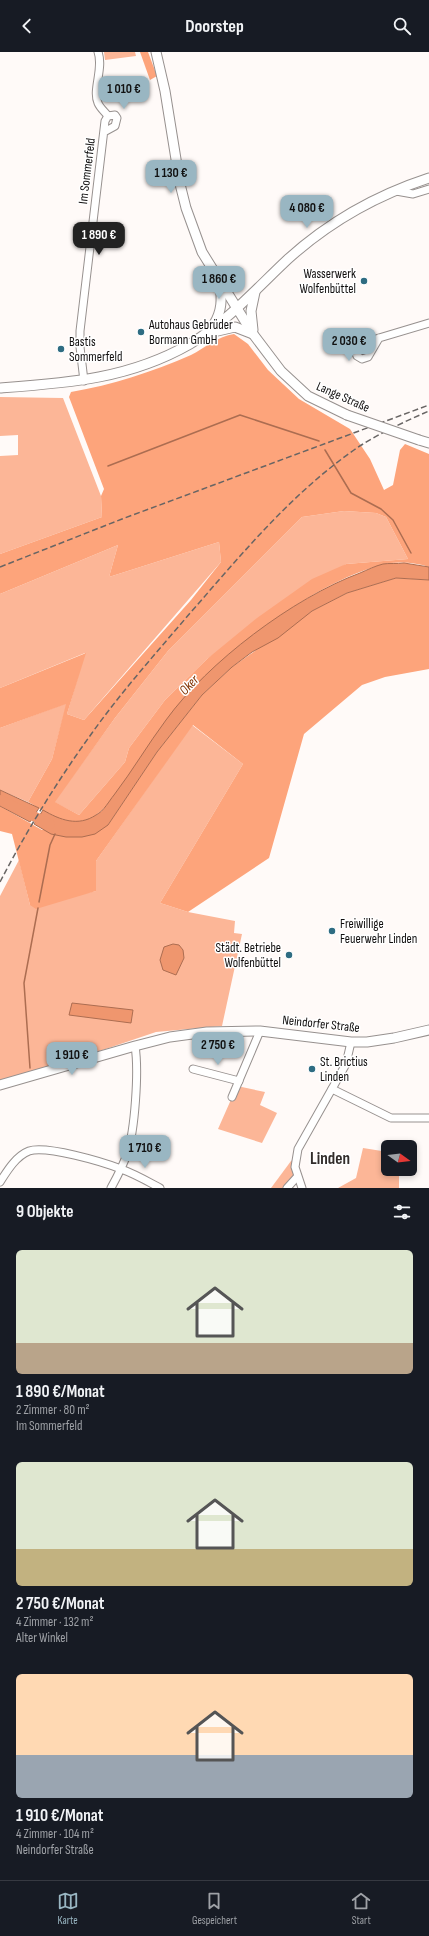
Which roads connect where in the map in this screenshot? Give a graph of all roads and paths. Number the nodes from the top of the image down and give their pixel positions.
1 (98, 52) edge
2 (156, 52) edge
3 (108, 116) junction
4 (104, 132) junction
5 (429, 178) edge
6 (429, 189) edge
7 (396, 191) junction
8 (220, 281) junction
9 (256, 291) junction
10 (237, 308) junction
11 (429, 323) edge
12 (212, 328) junction
13 (253, 334) junction
14 (202, 336) junction
15 (380, 338) dead end
16 (84, 381) junction
17 (0, 388) edge
18 (429, 443) edge
19 (260, 1030) junction
20 (429, 1030) edge
21 (351, 1042) junction
22 (135, 1046) junction
23 (193, 1069) dead end
24 (239, 1081) junction
25 (0, 1085) edge
26 (332, 1089) junction
27 (232, 1097) dead end
28 (429, 1118) edge
29 (121, 1168) junction
30 (297, 1178) junction
31 (0, 1182) edge
32 (111, 1188) edge
33 (160, 1188) edge
34 (287, 1188) edge
35 (302, 1188) edge

1 - 3 street
2 - 8 main road, Lange Straße
3 - 4 street, Im Sommerfeld
3 - 4 street, Im Sommerfeld
4 - 16 street, Im Sommerfeld
5 - 7 main road
6 - 7 street
7 - 9 main road
8 - 10 main road, Lange Straße
8 - 12 main road
9 - 10 main road
9 - 13 main road
10 - 12 main road
10 - 13 main road, Lange Straße
11 - 15 street
12 - 14 main road
13 - 14 main road
13 - 18 main road, Lange Straße, bridge
14 - 16 main road
16 - 17 main road
19 - 21 main road, Neindorfer Straße
19 - 22 main road, Neindorfer Straße
19 - 24 street
20 - 21 main road, Neindorfer Straße
21 - 26 street
22 - 25 main road, Neindorfer Straße
22 - 29 street
23 - 24 street
24 - 27 street
26 - 28 street
26 - 30 street
29 - 31 street
29 - 32 street
29 - 33 street
30 - 34 street
30 - 35 street

